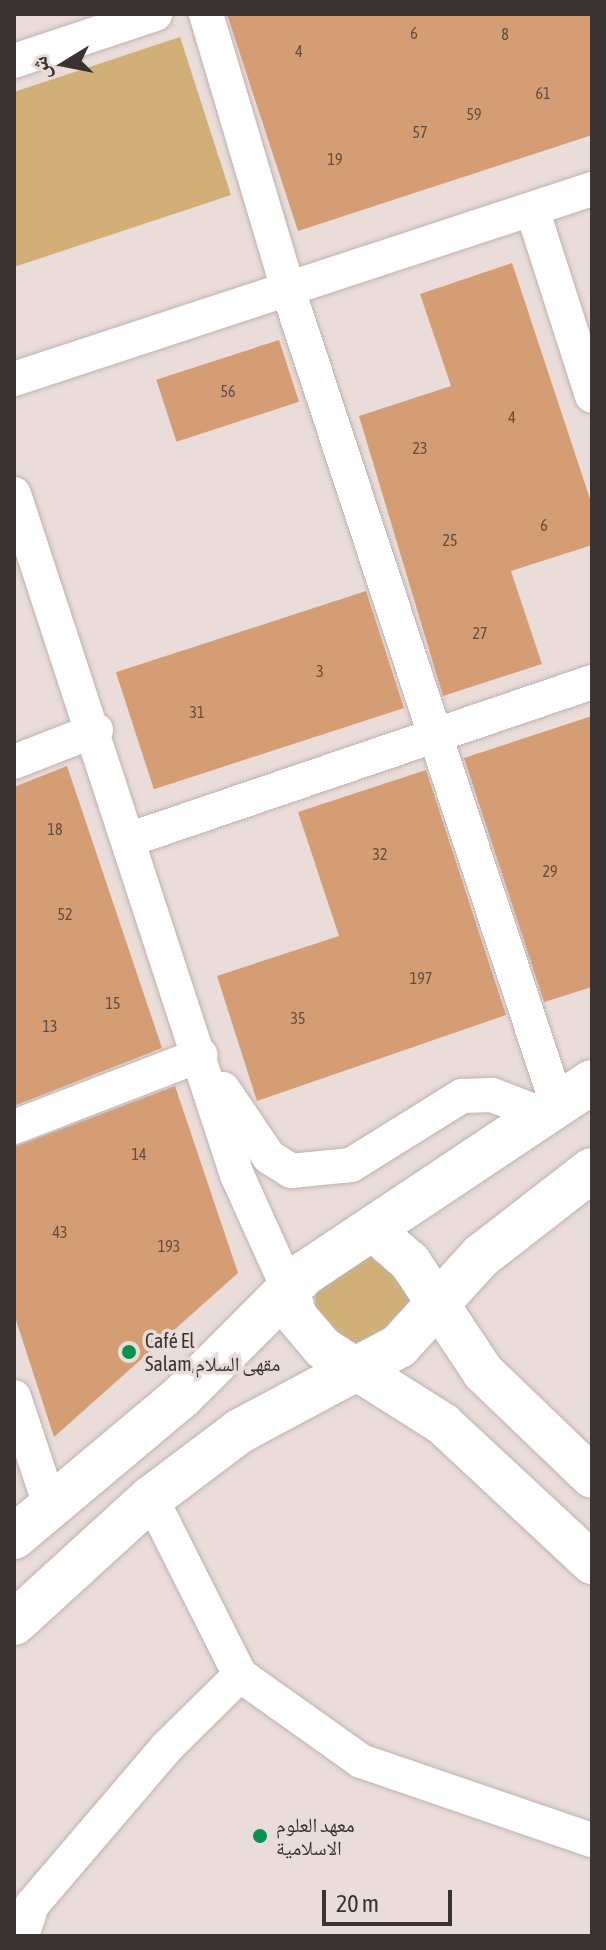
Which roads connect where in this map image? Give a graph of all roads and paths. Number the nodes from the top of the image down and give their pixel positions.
1 (155, 14) edge
2 (206, 14) edge
3 (14, 61) edge
4 (592, 189) edge
5 (532, 209) junction
6 (289, 293) junction
7 (14, 379) edge
8 (592, 396) edge
9 (14, 494) edge
10 (592, 682) edge
11 (96, 730) junction
12 (435, 735) junction
13 (14, 762) edge
14 (131, 839) junction
15 (201, 1055) junction
16 (564, 1099) edge
17 (14, 1127) edge
18 (592, 1170) edge
19 (372, 1229) junction
20 (288, 1288) junction
21 (437, 1305) junction
22 (361, 1368) junction
23 (14, 1397) edge
24 (592, 1477) edge
25 (151, 1498) junction
26 (50, 1505) junction
27 (14, 1537) edge
28 (592, 1563) edge
29 (14, 1623) edge
30 (240, 1675) junction
31 (592, 1840) edge
32 (22, 1936) edge

1 - 3 street
2 - 6 street
4 - 5 street
5 - 6 street
5 - 8 street
6 - 7 street
6 - 12 street
9 - 11 street
10 - 12 street
11 - 13 street
11 - 14 street
12 - 14 street
12 - 16 street
14 - 15 street
15 - 16 street
15 - 17 street
15 - 20 street
16 - 19 main road
18 - 21 main road
19 - 20 main road
19 - 21 street
20 - 22 street
20 - 26 main road
21 - 22 main road
21 - 24 street
22 - 25 main road
22 - 28 street
23 - 26 street
25 - 29 main road
25 - 30 street
26 - 27 main road
30 - 31 street
30 - 32 street

